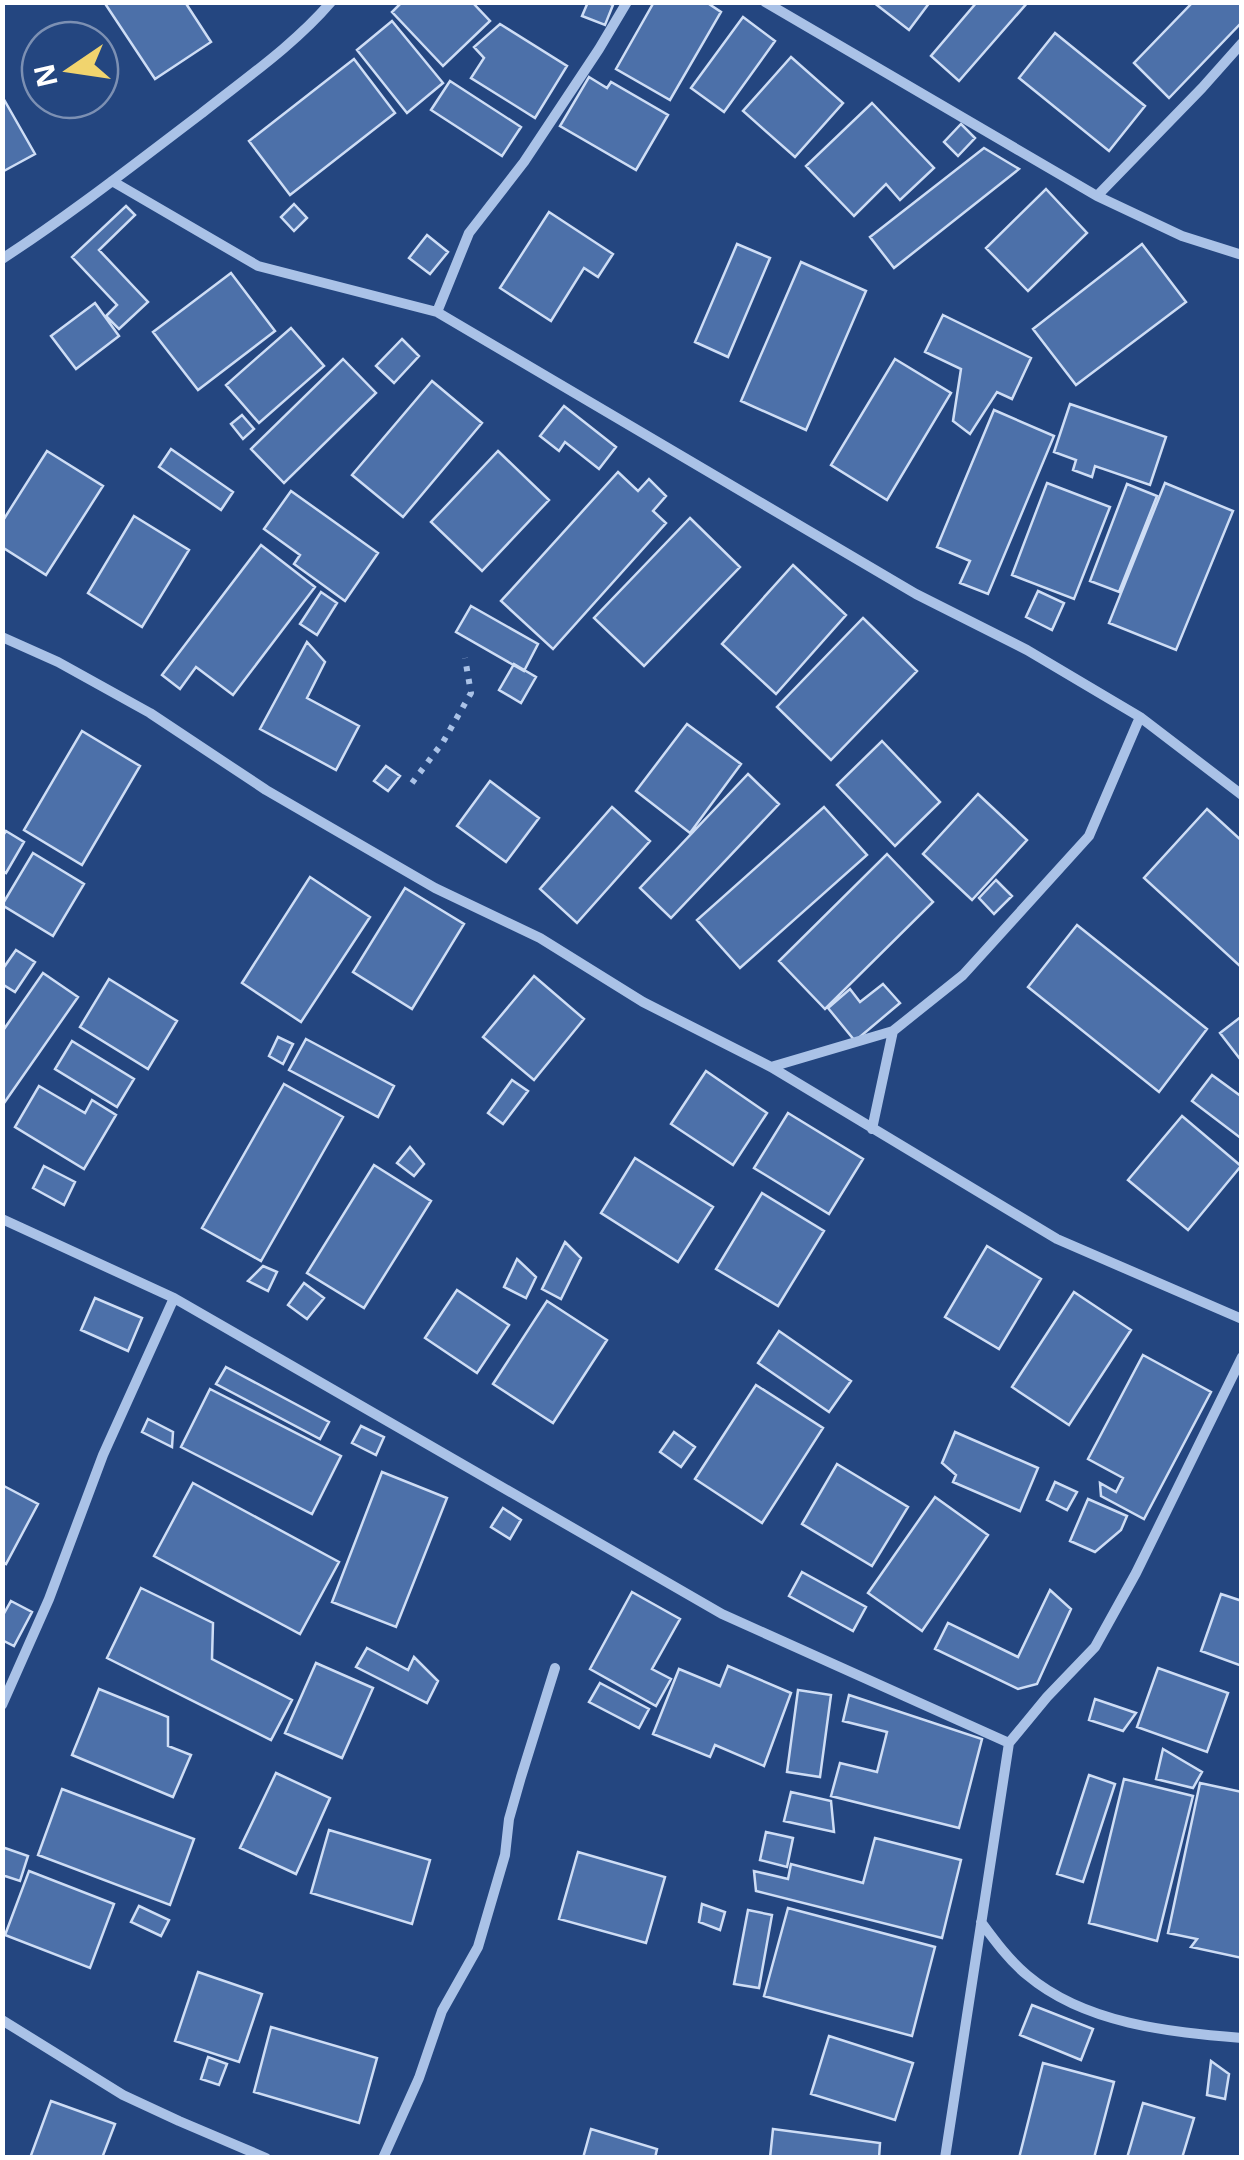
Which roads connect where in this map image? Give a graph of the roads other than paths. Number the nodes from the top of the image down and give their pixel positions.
1 (331, 2) edge
2 (627, 2) edge
3 (765, 2) edge
4 (1242, 43) edge
5 (112, 181) junction
6 (1097, 196) junction
7 (1242, 255) edge
8 (2, 259) edge
9 (437, 312) junction
10 (2, 638) edge
11 (1140, 717) junction
12 (1242, 795) edge
13 (893, 1030) junction
14 (772, 1067) junction
15 (872, 1129) junction
16 (2, 1219) edge
17 (174, 1298) junction
18 (1242, 1320) edge
19 (1242, 1358) edge
20 (555, 1668) dead end
21 (2, 1705) edge
22 (1009, 1742) junction
23 (981, 1922) junction
24 (2, 2020) edge
25 (1242, 2038) edge
26 (266, 2158) edge
27 (383, 2158) edge
28 (946, 2158) edge

1 - 5 street
2 - 9 street
3 - 6 street
4 - 6 street
5 - 8 street
5 - 9 street
6 - 7 street
9 - 11 street
10 - 14 street
11 - 12 street
11 - 13 street
13 - 14 street
13 - 15 street
14 - 15 street
15 - 18 street
16 - 17 street
17 - 21 street
17 - 22 street
19 - 22 street
20 - 27 street
22 - 23 street
23 - 25 street
23 - 28 street
24 - 26 street

